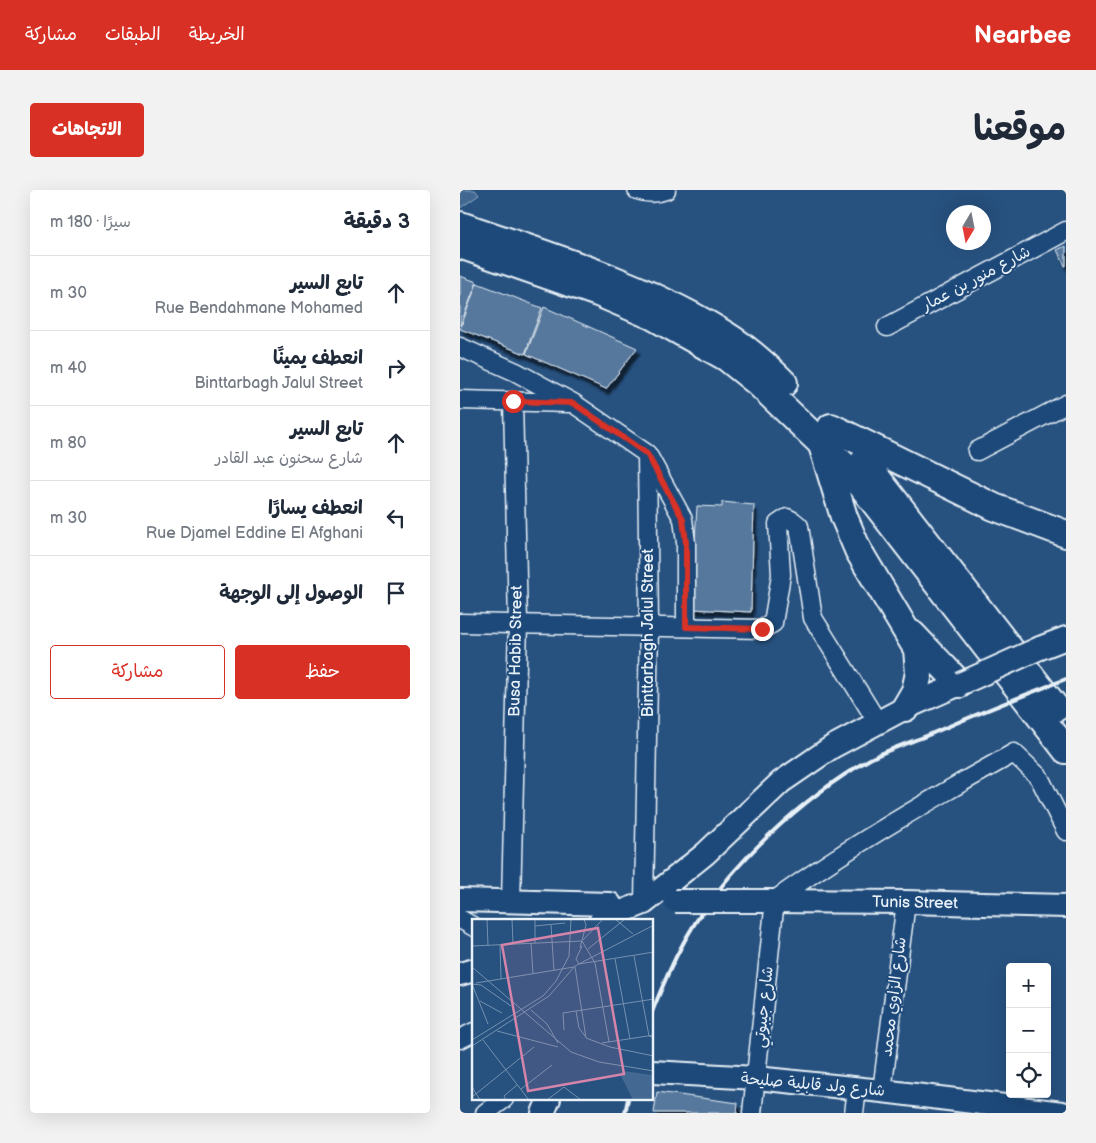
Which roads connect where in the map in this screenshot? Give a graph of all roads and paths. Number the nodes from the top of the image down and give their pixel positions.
1 (637, 190) edge
2 (666, 190) edge
3 (460, 224) edge
4 (1066, 231) edge
5 (460, 245) edge
6 (887, 327) dead end
7 (460, 347) edge
8 (460, 400) edge
9 (513, 401) junction
10 (573, 403) junction
11 (1066, 404) edge
12 (826, 434) junction
13 (977, 451) dead end
14 (647, 454) junction
15 (1066, 534) edge
16 (460, 623) edge
17 (518, 623) junction
18 (903, 624) junction
19 (649, 626) junction
20 (686, 627) junction
21 (1066, 638) edge
22 (960, 684) junction
23 (905, 708) junction
24 (1066, 721) edge
25 (878, 723) junction
26 (1066, 750) edge
27 (1066, 831) edge
28 (460, 900) edge
29 (769, 901) junction
30 (906, 902) junction
31 (1066, 906) edge
32 (514, 911) edge
33 (621, 914) edge
34 (460, 919) edge
35 (472, 926) edge
36 (472, 1033) edge
37 (460, 1040) edge
38 (659, 1072) edge
39 (756, 1078) junction
40 (857, 1089) junction
41 (882, 1091) junction
42 (503, 1100) edge
43 (549, 1100) edge
44 (995, 1109) edge
45 (485, 1113) edge
46 (543, 1113) edge
47 (752, 1113) edge
48 (854, 1113) edge
49 (1062, 1113) edge

1 - 2 street
3 - 12 highway
4 - 6 street, شارع منور بن عمار
5 - 12 highway
7 - 10 street
8 - 9 street
9 - 10 street
9 - 17 street, Busa Habib Street
10 - 14 street
11 - 13 street
12 - 15 highway
12 - 18 highway
12 - 24 highway
12 - 26 highway
14 - 19 street, Binttarbagh Jalul Street
14 - 20 street
16 - 17 street
17 - 19 street
17 - 32 street, Busa Habib Street
18 - 22 highway
18 - 23 highway
19 - 20 street
19 - 33 street, Binttarbagh Jalul Street
20 - 25 street
21 - 22 main road, bridge
22 - 23 main road
23 - 25 main road
25 - 33 main road
27 - 29 street
28 - 32 main road
29 - 30 main road, Tunis Street
29 - 33 main road, Tunis Street, bridge
29 - 39 street, شارع جيبوتي
30 - 31 main road, Tunis Street
30 - 41 street, شارع الزاوي محمد
32 - 33 main road
34 - 35 street
36 - 37 street
38 - 39 main road, شارع ولد قابلية صليحة
39 - 40 main road, شارع ولد قابلية صليحة
39 - 47 street, شارع جيبوتي
40 - 41 main road, شارع ولد قابلية صليحة
40 - 48 street
41 - 44 main road, شارع ولد قابلية صليحة
42 - 45 street
43 - 46 main road
44 - 49 main road, شارع ولد قابلية صليحة

